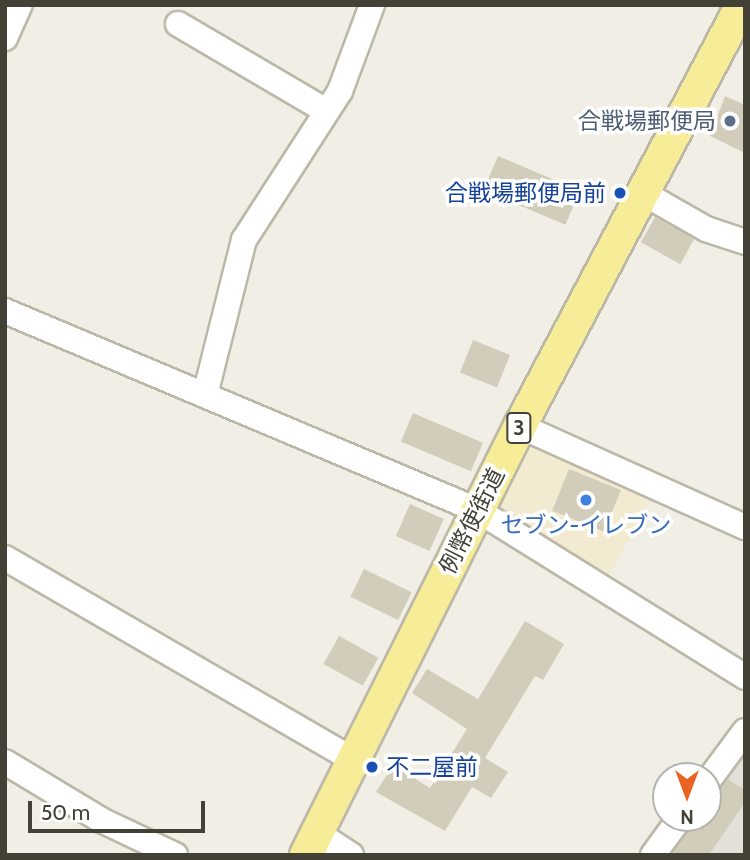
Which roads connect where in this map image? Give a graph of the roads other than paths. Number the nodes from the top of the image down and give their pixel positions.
1 (20, 5) edge
2 (372, 5) edge
3 (742, 5) edge
4 (178, 24) dead end
5 (5, 38) edge
6 (326, 111) junction
7 (643, 192) junction
8 (745, 242) edge
9 (5, 311) edge
10 (205, 395) junction
11 (520, 426) junction
12 (477, 510) junction
13 (745, 527) edge
14 (5, 558) edge
15 (745, 677) edge
16 (745, 731) edge
17 (353, 760) junction
18 (5, 762) edge
19 (722, 762) edge
20 (670, 832) edge
21 (311, 843) edge
22 (174, 855) edge
23 (351, 855) edge
24 (653, 855) edge

1 - 5 street
2 - 6 street
3 - 7 main road, 例幣使街道 / 3
4 - 6 street
6 - 10 street
7 - 8 street
7 - 11 main road, 例幣使街道 / 3
9 - 10 street
10 - 12 street
11 - 12 main road, 例幣使街道 / 3
11 - 13 street
12 - 15 street
12 - 17 main road, 例幣使街道 / 3
14 - 17 street
16 - 19 street
17 - 21 main road, 例幣使街道 / 3
18 - 22 street
20 - 24 street
21 - 23 street

